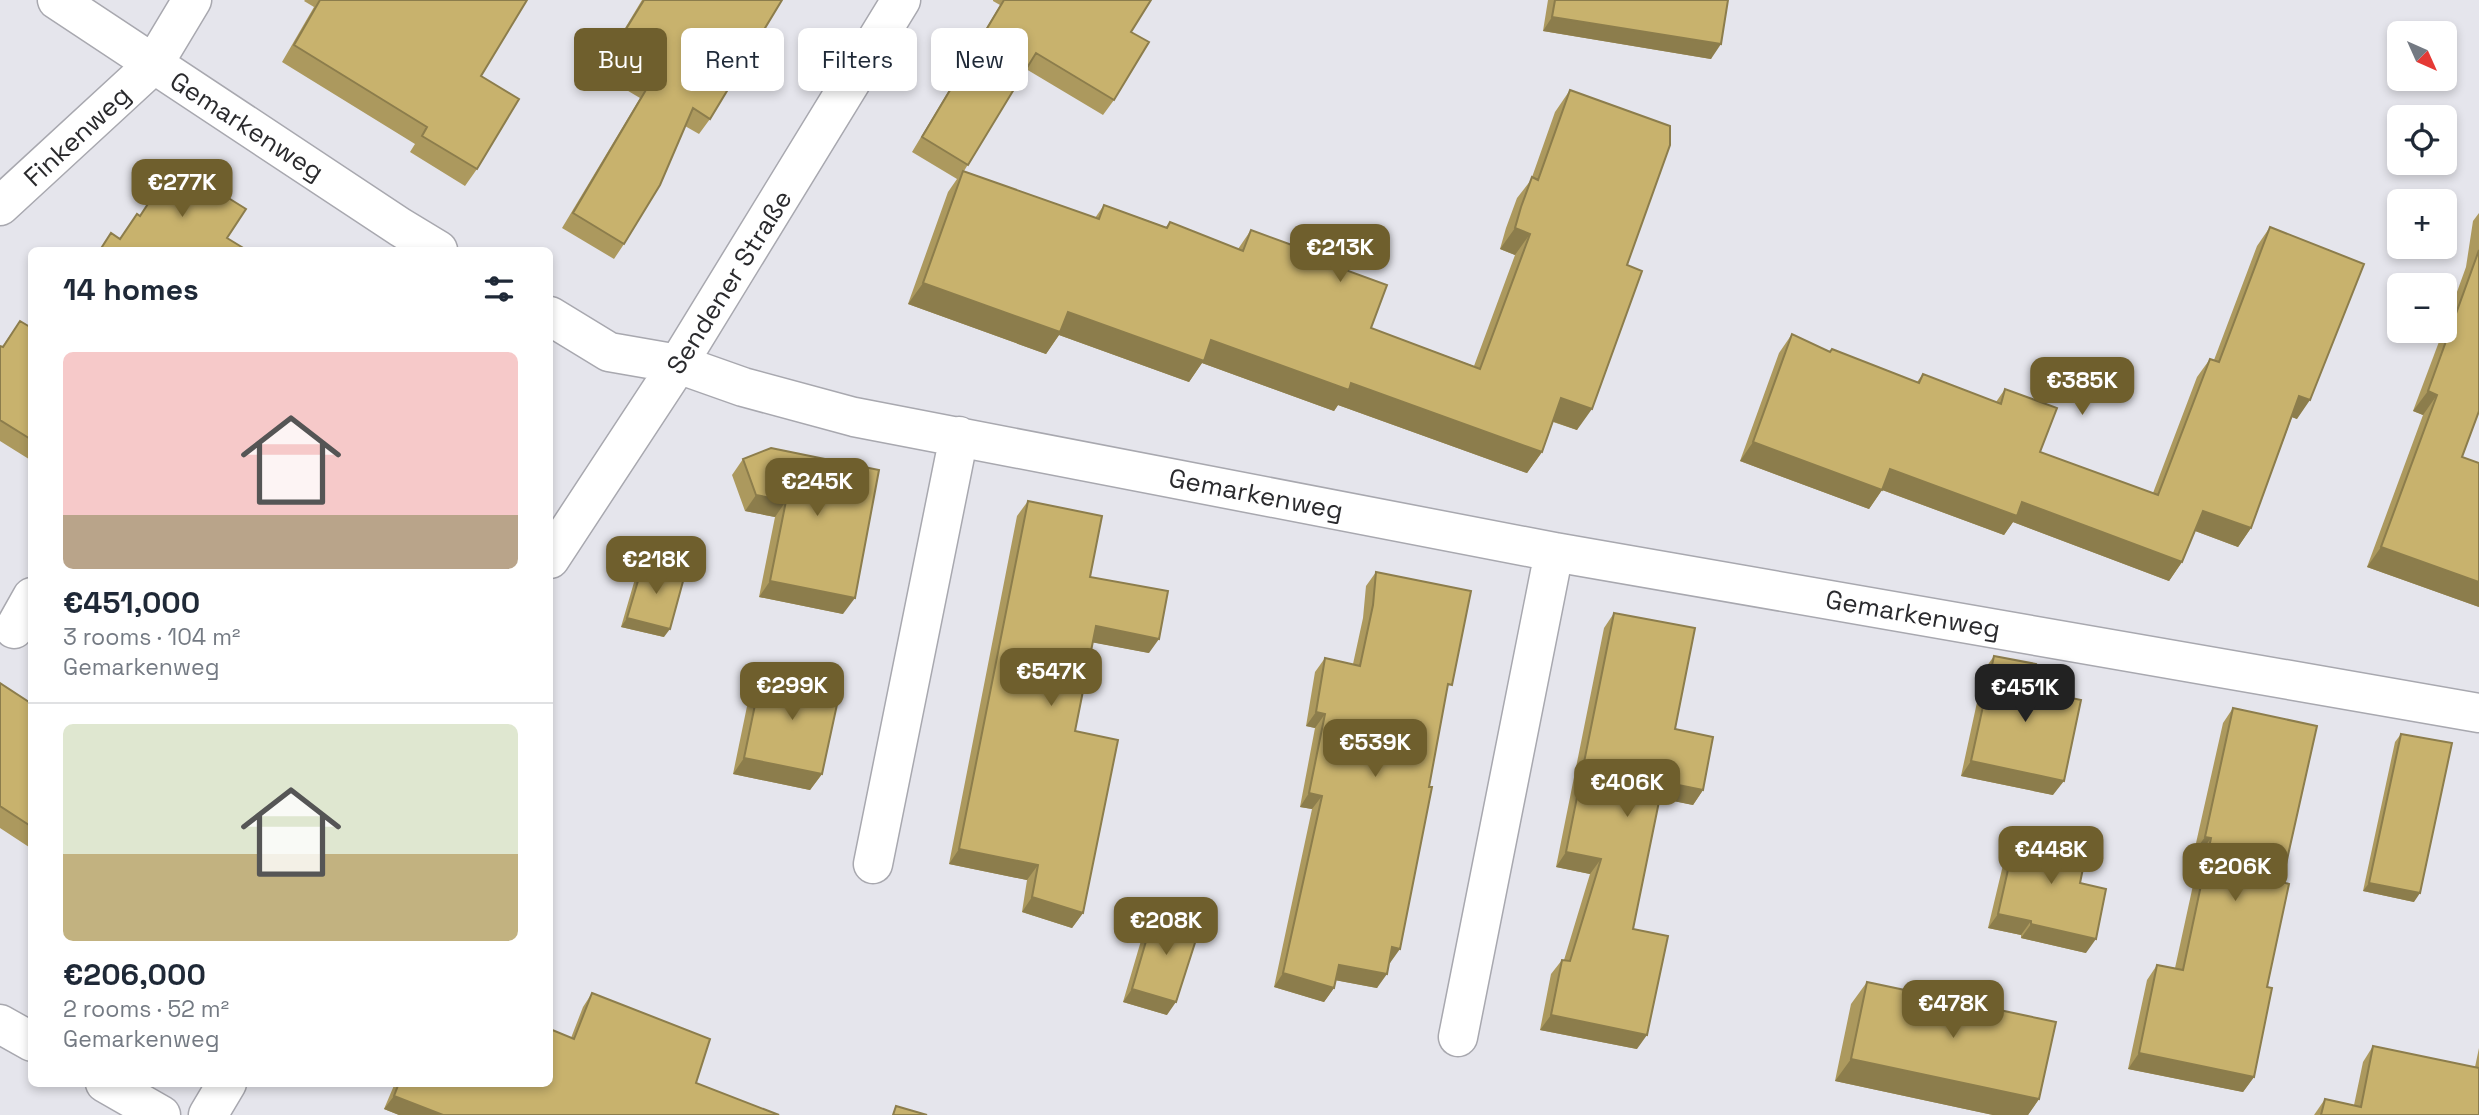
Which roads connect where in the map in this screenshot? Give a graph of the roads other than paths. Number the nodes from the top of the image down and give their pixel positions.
1 (57, 0) edge
2 (192, 0) edge
3 (901, 0) edge
4 (153, 65) junction
5 (0, 206) edge
6 (389, 239) edge
7 (425, 247) edge
8 (553, 318) edge
9 (678, 365) junction
10 (959, 436) junction
11 (1554, 552) junction
12 (553, 554) edge
13 (2479, 713) edge
14 (873, 864) dead end
15 (0, 1024) edge
16 (1458, 1037) dead end
17 (28, 1040) edge
18 (112, 1087) edge
19 (225, 1087) edge
20 (161, 1115) edge
21 (208, 1115) edge

1 - 4 street, Gemarkenweg
2 - 4 street, Finkenweg
3 - 9 street, Sendener Straße
4 - 5 street, Finkenweg
4 - 6 street, Gemarkenweg
6 - 7 street, Gemarkenweg
8 - 9 street, Gemarkenweg
9 - 10 street, Gemarkenweg
9 - 12 street, Sendener Straße
10 - 11 street, Gemarkenweg
10 - 14 street
11 - 13 street, Gemarkenweg
11 - 16 street
15 - 17 street
18 - 20 street
19 - 21 street

